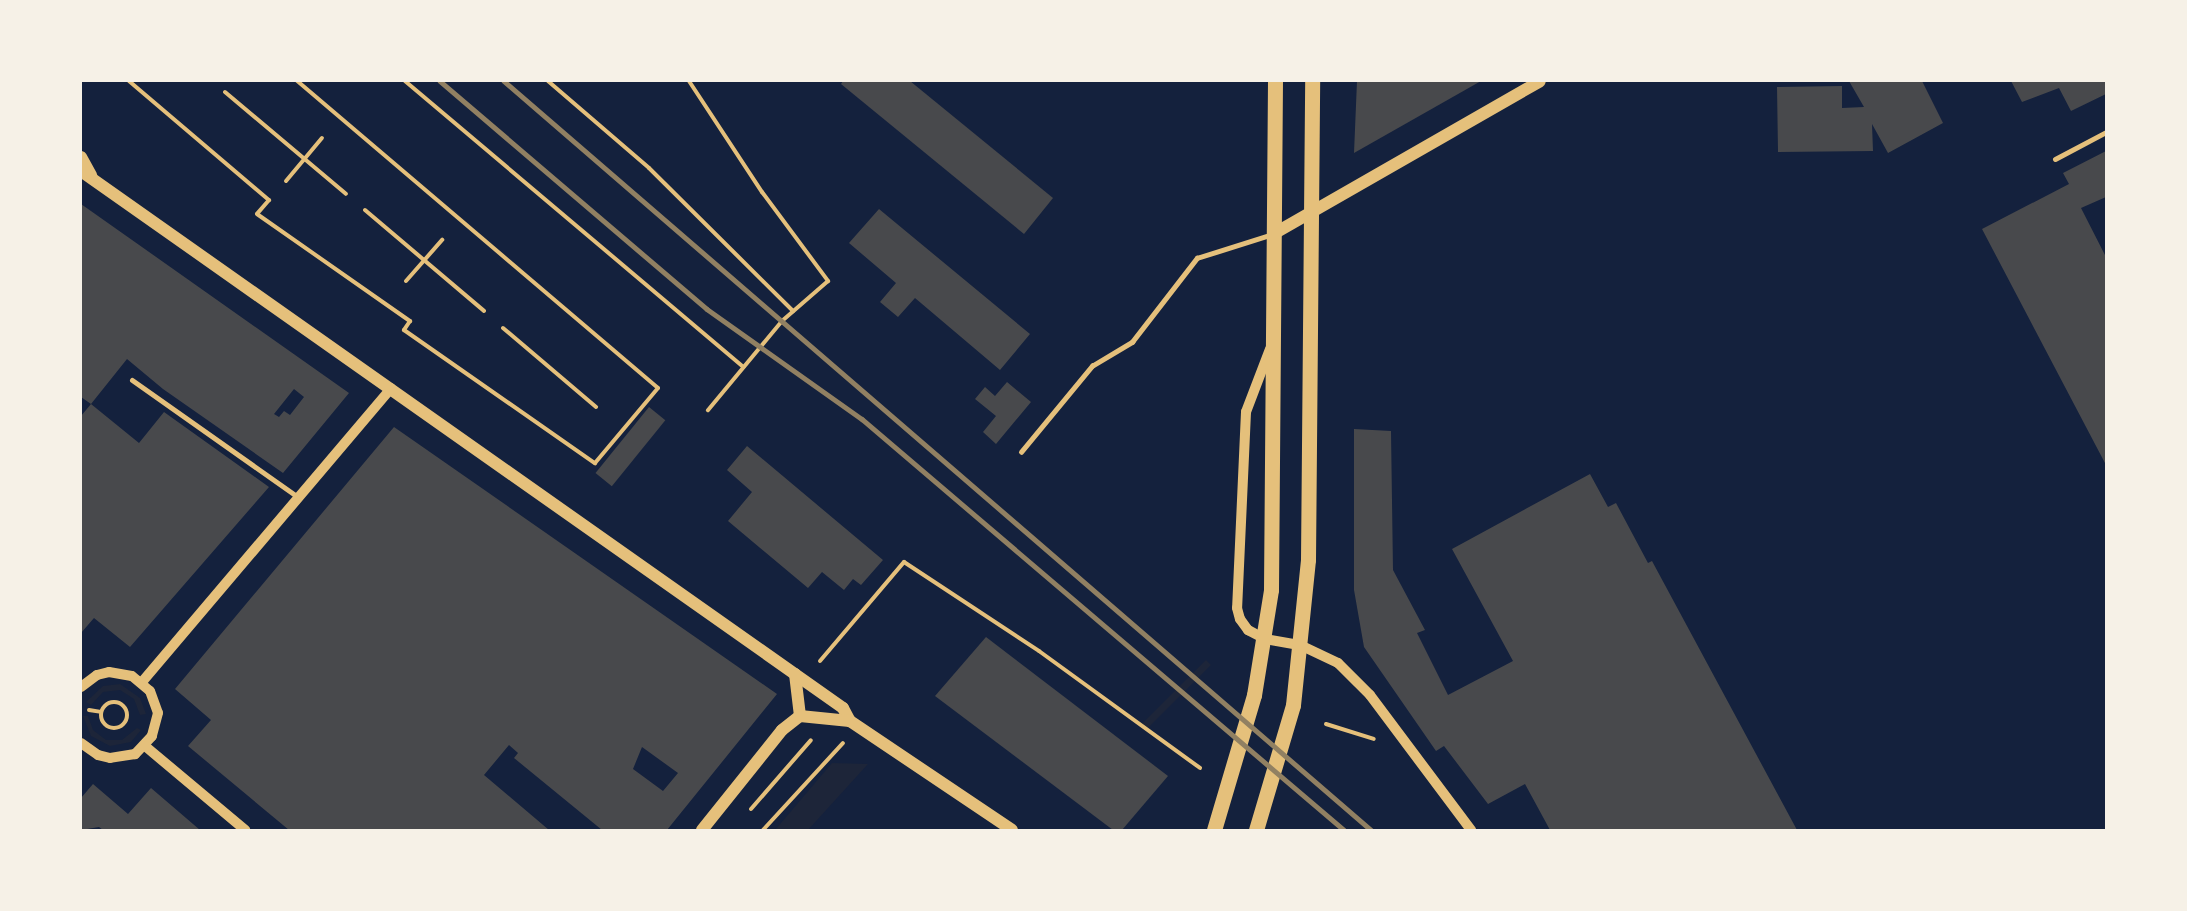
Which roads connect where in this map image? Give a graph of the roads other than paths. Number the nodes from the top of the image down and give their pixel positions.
1 (1275, 81) edge
2 (1312, 81) edge
3 (1540, 81) edge
4 (2106, 132) edge
5 (81, 157) edge
6 (2055, 159) dead end
7 (86, 173) edge
8 (1311, 215) junction
9 (1275, 233) junction
10 (1274, 339) junction
11 (132, 380) dead end
12 (391, 388) junction
13 (1021, 452) dead end
14 (298, 497) junction
15 (1265, 639) junction
16 (1300, 645) junction
17 (795, 674) junction
18 (142, 682) junction
19 (81, 687) edge
20 (800, 716) junction
21 (850, 721) junction
22 (145, 746) junction
23 (83, 749) edge
24 (1257, 828) edge
25 (245, 830) edge
26 (702, 830) edge
27 (1012, 830) edge
28 (1214, 830) edge
29 (1471, 830) edge

1 - 9 main road
2 - 8 main road
3 - 8 main road
4 - 6 street
5 - 7 main road
7 - 12 main road
8 - 9 main road
8 - 16 main road
9 - 10 main road
9 - 13 lane
10 - 15 main road
10 - 15 street
11 - 14 street
12 - 14 street
12 - 17 main road
14 - 18 street
15 - 16 street
15 - 28 main road
16 - 24 main road
16 - 29 street
17 - 20 main road
17 - 21 main road
18 - 19 street
18 - 22 street
20 - 21 main road
20 - 26 main road
21 - 27 main road
22 - 23 street
22 - 25 street

